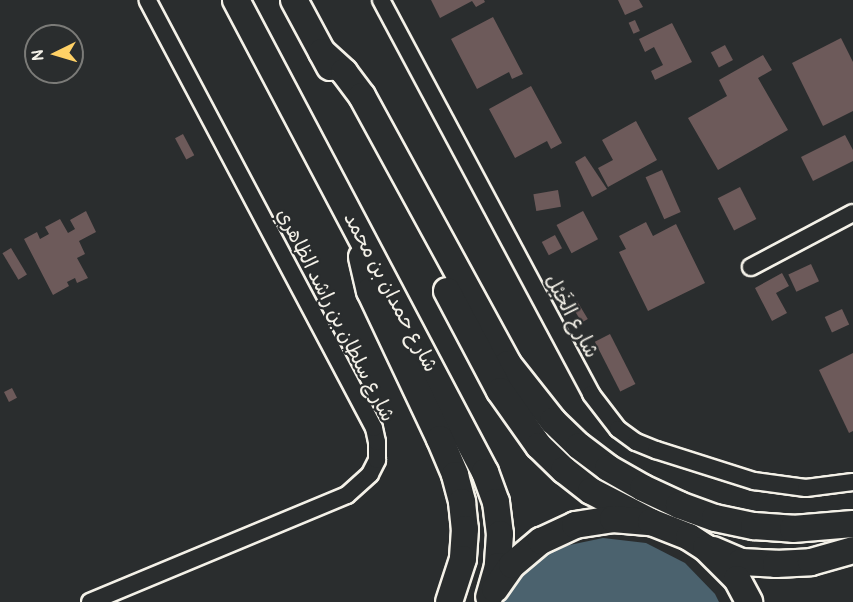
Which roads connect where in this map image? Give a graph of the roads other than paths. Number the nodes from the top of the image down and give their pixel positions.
1 (147, 0) edge
2 (236, 0) edge
3 (294, 0) edge
4 (381, 0) edge
5 (322, 52) junction
6 (853, 213) edge
7 (354, 222) junction
8 (751, 267) dead end
9 (853, 482) edge
10 (651, 522) junction
11 (853, 524) edge
12 (706, 548) junction
13 (853, 550) edge
14 (488, 599) edge
15 (90, 602) edge
16 (449, 602) edge
17 (749, 602) edge

1 - 15 street, شارع سلطان بن راشد الظاهري
2 - 7 main road, شارع حمدان بن محمد
3 - 5 main road
4 - 9 street, شارع الخَيْل
5 - 10 main road
5 - 11 main road
6 - 8 street
7 - 14 main road, شارع حمدان بن محمد
7 - 16 main road
10 - 12 main road
10 - 14 main road
12 - 13 main road
12 - 17 main road

